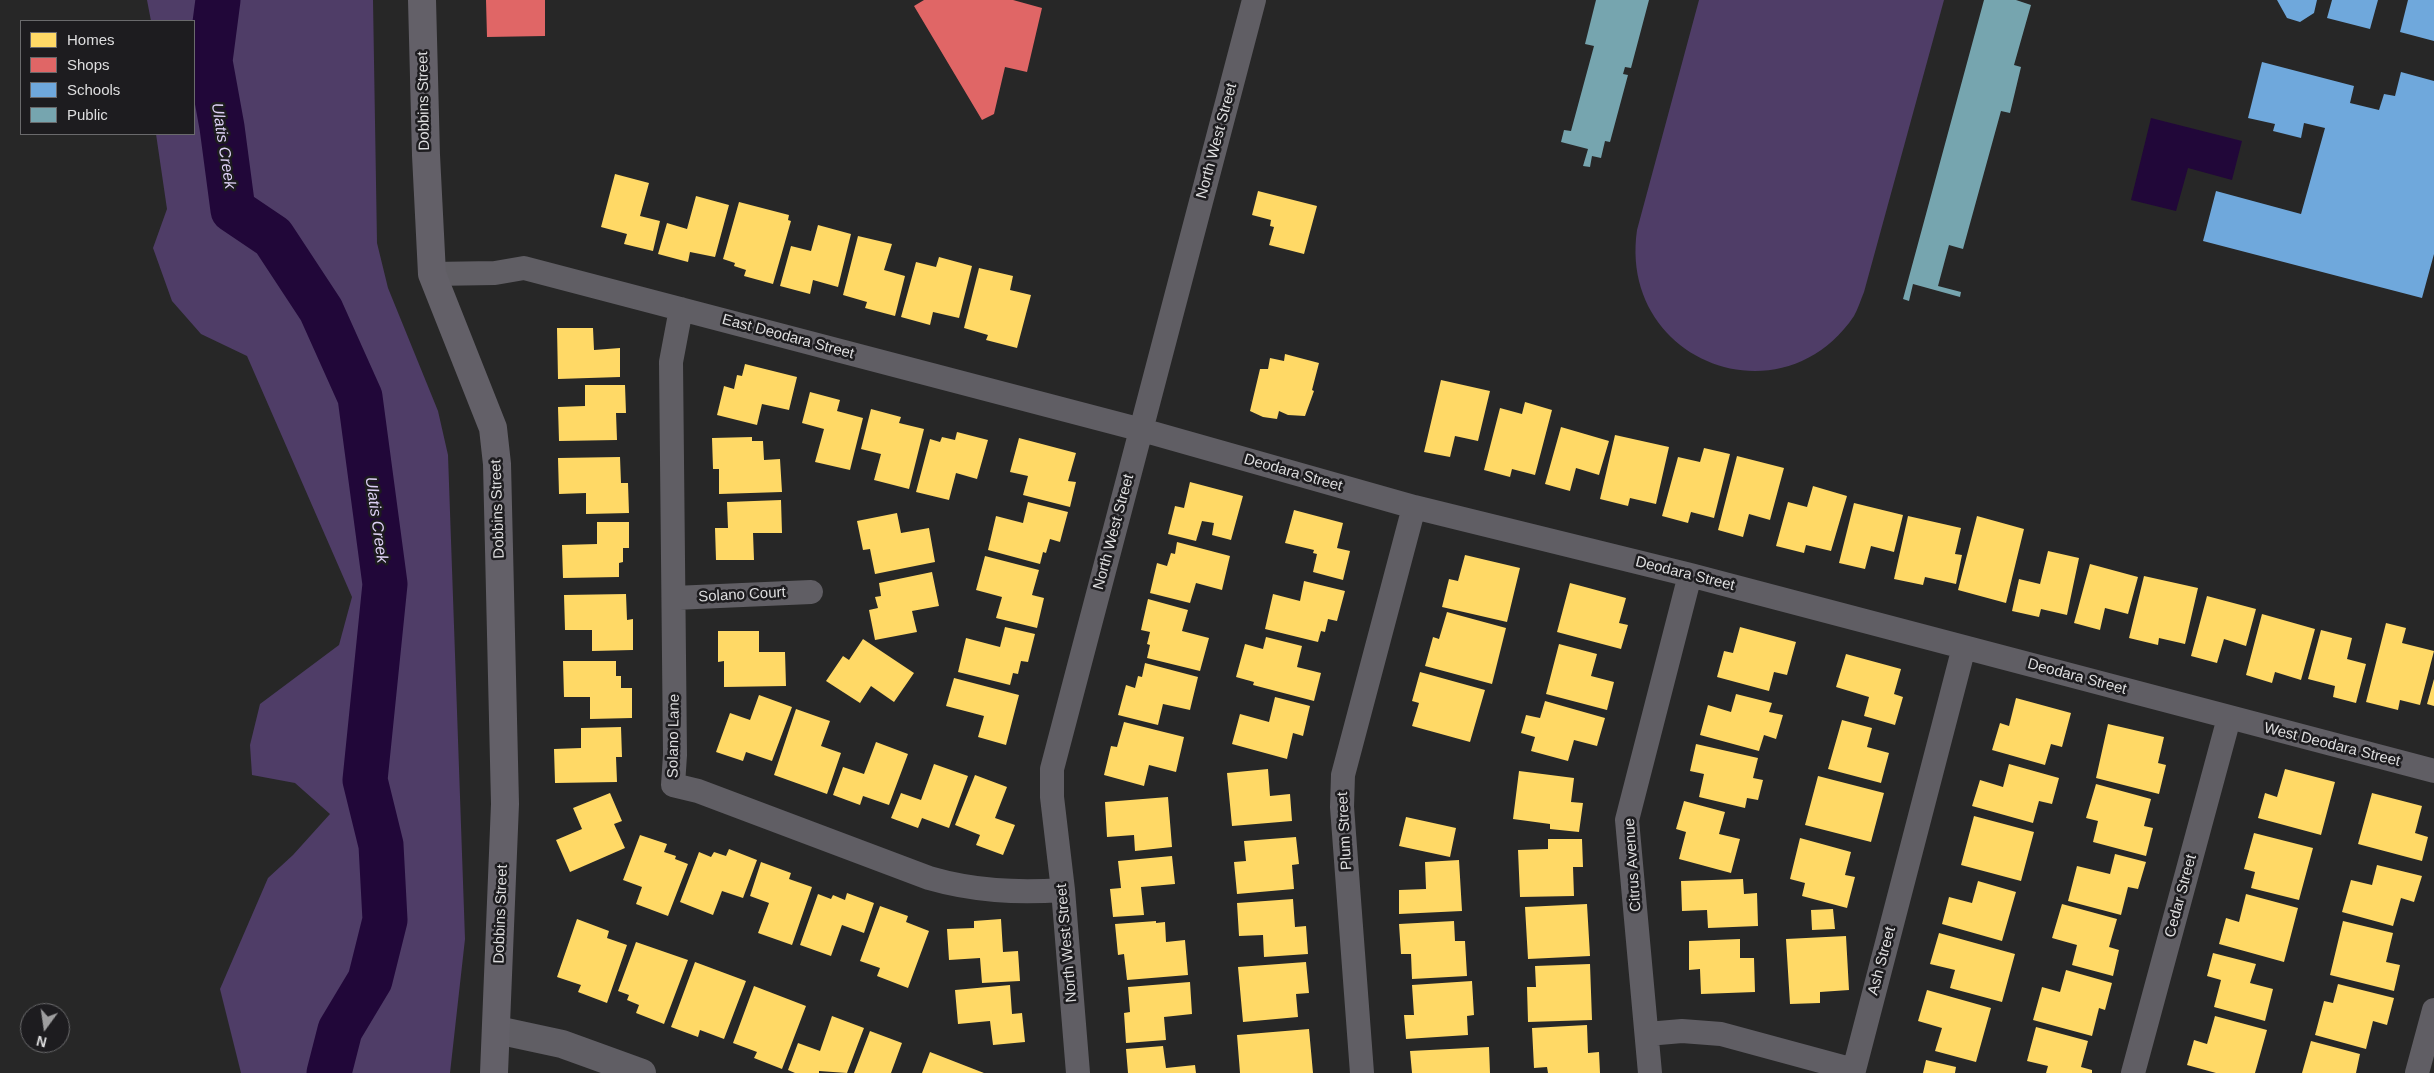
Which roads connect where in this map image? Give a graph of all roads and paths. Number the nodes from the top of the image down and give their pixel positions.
1 (422, 0) edge
2 (1254, 0) edge
3 (432, 274) junction
4 (681, 309) junction
5 (1142, 430) junction
6 (1414, 507) junction
7 (1690, 575) junction
8 (811, 592) dead end
9 (674, 598) junction
10 (1964, 647) junction
11 (2229, 718) junction
12 (2434, 771) edge
13 (1063, 890) junction
14 (2434, 1010) edge
15 (497, 1030) junction
16 (1647, 1034) junction
17 (494, 1073) edge
18 (642, 1073) edge
19 (1078, 1073) edge
20 (1362, 1073) edge
21 (1650, 1073) edge
22 (2133, 1073) edge
23 (2417, 1073) edge

1 - 3 main road, Dobbins Street
2 - 5 street, North West Street
3 - 4 street, East Deodara Street
3 - 15 main road, Dobbins Street
4 - 5 street, East Deodara Street
4 - 9 street, Solano Lane
5 - 6 street, Deodara Street
5 - 13 street, North West Street
6 - 7 street, Deodara Street
6 - 20 street, Plum Street
7 - 10 street, Deodara Street
7 - 16 street, Citrus Avenue
8 - 9 street, Solano Court
9 - 13 street, Solano Lane
10 - 11 street, Deodara Street
10 - 16 street, Ash Street
11 - 12 street, West Deodara Street
11 - 22 street, Cedar Street
13 - 19 street, North West Street
14 - 23 street
15 - 17 main road, Dobbins Street
15 - 18 street
16 - 21 street, Citrus Avenue

